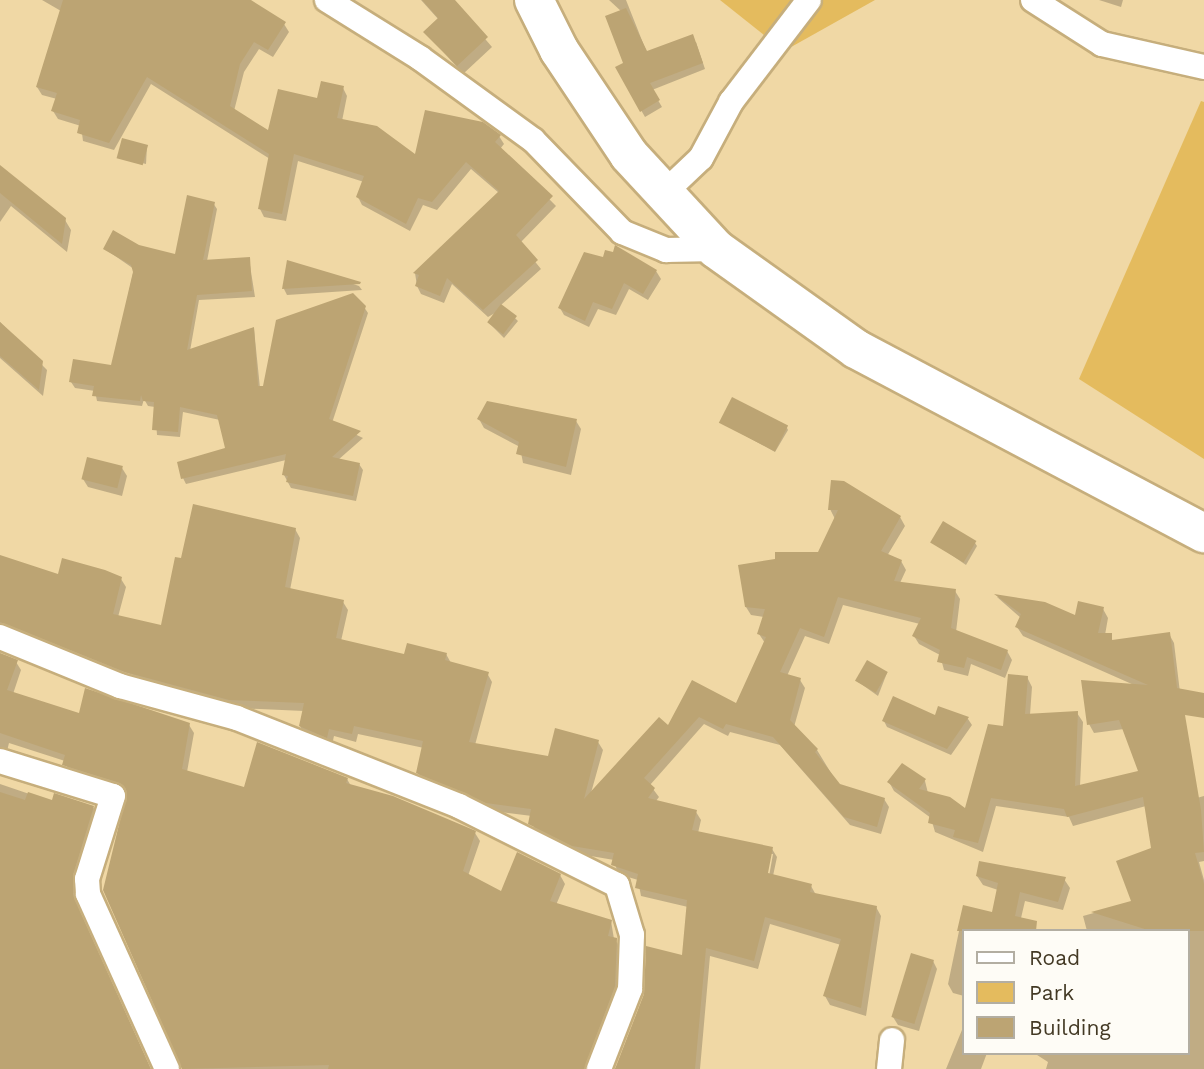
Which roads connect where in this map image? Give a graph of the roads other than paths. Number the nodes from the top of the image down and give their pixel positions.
1 (327, 0) edge
2 (534, 0) edge
3 (809, 0) edge
4 (1033, 0) edge
5 (1204, 67) edge
6 (663, 194) junction
7 (716, 249) junction
8 (1204, 533) edge
9 (0, 637) edge
10 (0, 761) edge
11 (892, 1040) dead end
12 (167, 1069) edge
13 (599, 1069) edge
14 (889, 1069) edge

1 - 7 street
2 - 6 main road
3 - 6 street
4 - 5 street
6 - 7 main road
7 - 8 main road
9 - 13 street
10 - 12 street
11 - 14 street

